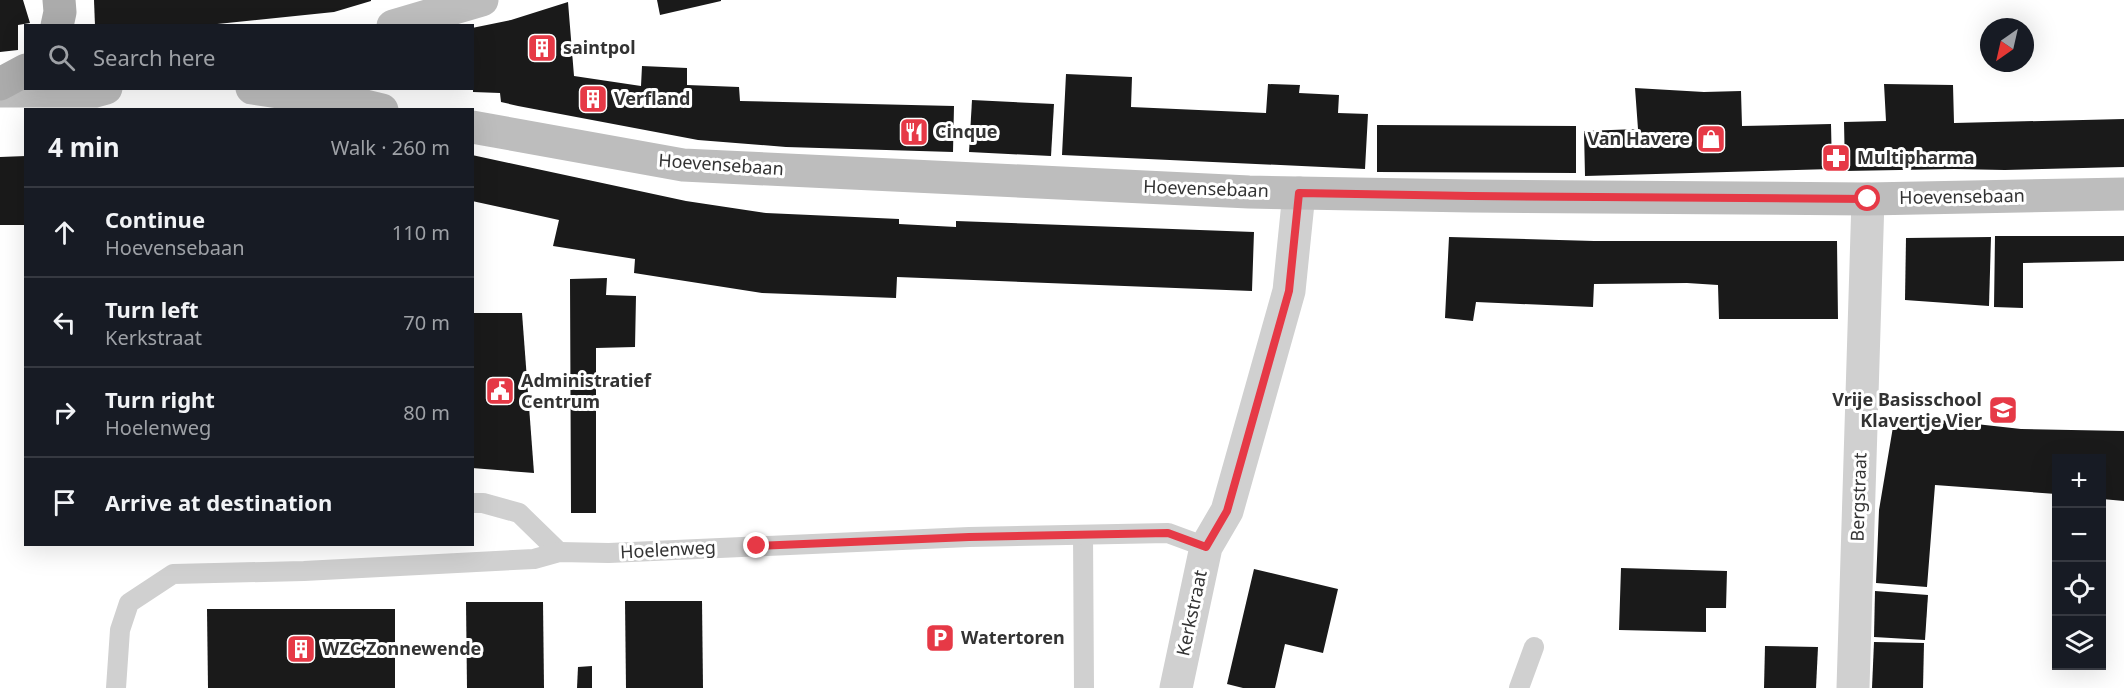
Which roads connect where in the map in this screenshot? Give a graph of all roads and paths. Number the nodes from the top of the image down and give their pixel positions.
1 (482, 0) edge
2 (400, 24) edge
3 (24, 71) edge
4 (0, 84) edge
5 (95, 90) edge
6 (270, 90) edge
7 (0, 91) edge
8 (363, 100) edge
9 (474, 128) edge
10 (1299, 193) junction
11 (2124, 194) edge
12 (1868, 199) junction
13 (474, 502) edge
14 (1083, 534) junction
15 (1206, 547) junction
16 (559, 552) junction
17 (1534, 647) dead end
18 (116, 688) edge
19 (1084, 688) edge
20 (1176, 688) edge
21 (1519, 688) edge
22 (1853, 688) edge

1 - 2 street
3 - 4 main road
5 - 7 street
6 - 8 street
9 - 10 street, Hoevensebaan
10 - 12 street, Hoevensebaan
10 - 15 street, Kerkstraat
11 - 12 street, Hoevensebaan
12 - 22 street, Bergstraat
13 - 16 lane
14 - 15 lane, Hoelenweg
14 - 16 lane, Hoelenweg
14 - 19 lane
15 - 20 street, Kerkstraat
16 - 18 lane, Hoelenweg
17 - 21 lane

